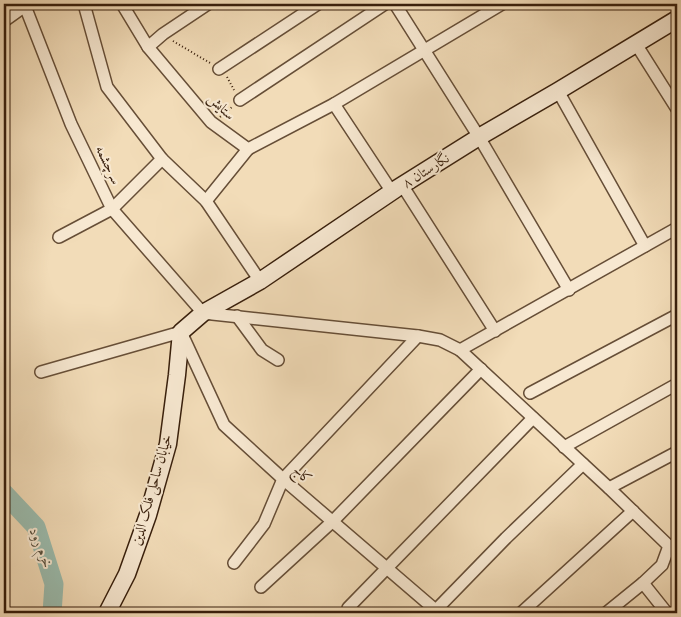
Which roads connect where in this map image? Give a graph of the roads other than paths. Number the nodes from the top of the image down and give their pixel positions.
1 (84, 4) edge
2 (122, 4) edge
3 (208, 4) edge
4 (318, 4) edge
5 (385, 4) edge
6 (395, 4) edge
7 (502, 4) edge
8 (677, 19) edge
9 (4, 21) edge
10 (636, 44) junction
11 (148, 47) junction
12 (424, 49) junction
13 (219, 69) dead end
14 (558, 91) junction
15 (240, 100) dead end
16 (334, 104) junction
17 (677, 109) edge
18 (478, 137) junction
19 (248, 149) junction
20 (162, 159) junction
21 (397, 189) junction
22 (206, 201) junction
23 (112, 209) junction
24 (677, 228) edge
25 (59, 237) dead end
26 (645, 246) junction
27 (260, 281) junction
28 (569, 290) junction
29 (203, 313) junction
30 (677, 315) edge
31 (237, 316) junction
32 (495, 331) junction
33 (181, 332) junction
34 (418, 336) junction
35 (460, 350) junction
36 (278, 360) dead end
37 (481, 369) junction
38 (41, 372) dead end
39 (677, 384) edge
40 (530, 393) dead end
41 (533, 418) junction
42 (564, 447) junction
43 (677, 452) edge
44 (583, 464) junction
45 (283, 479) junction
46 (609, 488) junction
47 (633, 511) junction
48 (333, 521) junction
49 (673, 544) edge
50 (234, 563) dead end
51 (387, 567) junction
52 (643, 583) junction
53 (261, 588) dead end
54 (348, 608) dead end
55 (436, 612) edge
56 (107, 613) edge
57 (520, 613) edge
58 (606, 613) edge
59 (667, 613) edge

1 - 20 street
2 - 11 street, ستایش
3 - 11 street
4 - 13 street
5 - 15 street
6 - 12 street
7 - 12 street
8 - 10 street, نگارستان ۸
9 - 23 street, سرچشمه
10 - 14 street, نگارستان ۸
10 - 17 street
11 - 19 street, ستایش
12 - 16 street
12 - 18 street
14 - 18 street, نگارستان ۸
14 - 26 street
16 - 19 street
16 - 21 street
18 - 21 street, نگارستان ۸
18 - 28 street
19 - 22 street
20 - 22 street
20 - 23 street
21 - 27 street, نگارستان ۸
21 - 32 street
22 - 27 street
23 - 25 street
23 - 29 street, سرچشمه
24 - 26 street
26 - 28 street
27 - 29 street, نگارستان ۸
28 - 32 street
29 - 31 street
29 - 33 street, نگارستان ۸
30 - 40 street
31 - 34 street
31 - 36 street
32 - 35 street
33 - 38 street
33 - 45 street, کاج
33 - 56 street, خیابان ساحلی فلک الدین
34 - 35 street
34 - 45 street
35 - 37 street
37 - 41 street
37 - 48 street
39 - 42 street
41 - 42 street
41 - 51 street
42 - 44 street
43 - 46 street
44 - 46 street
44 - 55 street
45 - 48 street, کاج
45 - 50 street
46 - 47 street
47 - 49 street
47 - 57 street
48 - 51 street, کاج
48 - 53 street
49 - 52 street
51 - 54 street
51 - 55 street, کاج
52 - 58 street
52 - 59 street

